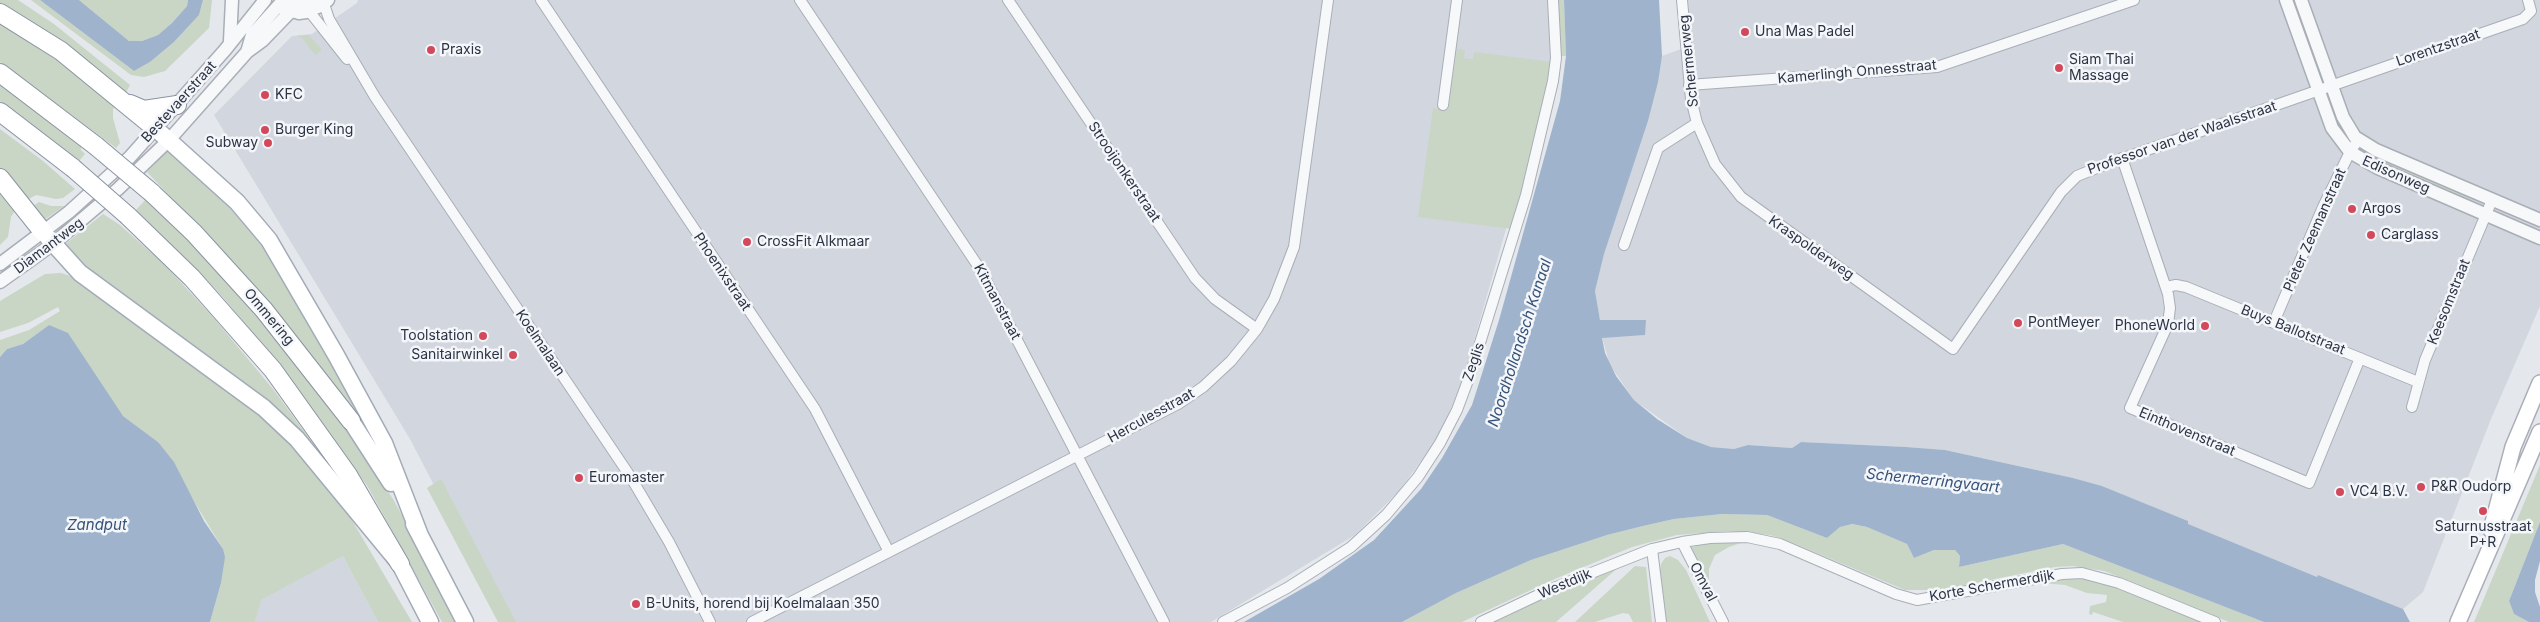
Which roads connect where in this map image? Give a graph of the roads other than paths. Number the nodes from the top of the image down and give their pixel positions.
1 (232, 0) edge
2 (265, 0) edge
3 (540, 0) edge
4 (800, 0) edge
5 (1008, 0) edge
6 (1328, 0) edge
7 (1457, 0) edge
8 (1553, 0) edge
9 (1682, 0) edge
10 (2134, 0) edge
11 (2286, 0) edge
12 (2301, 0) edge
13 (2528, 0) edge
14 (319, 3) edge
15 (281, 6) edge
16 (0, 13) edge
17 (230, 42) junction
18 (358, 71) junction
19 (0, 73) edge
20 (1690, 85) junction
21 (2332, 86) junction
22 (2318, 90) junction
23 (124, 102) junction
24 (177, 105) junction
25 (1443, 105) dead end
26 (0, 112) edge
27 (1697, 123) junction
28 (156, 128) junction
29 (169, 140) junction
30 (2358, 140) junction
31 (2350, 152) junction
32 (2122, 158) junction
33 (0, 178) edge
34 (86, 198) joint
35 (2492, 200) junction
36 (97, 209) joint
37 (2486, 214) junction
38 (2540, 220) edge
39 (48, 238) junction
40 (2540, 238) edge
41 (1624, 245) dead end
42 (0, 264) edge
43 (0, 282) edge
44 (2166, 287) junction
45 (2274, 322) junction
46 (1257, 329) junction
47 (1953, 349) joint
48 (2360, 358) junction
49 (2418, 382) junction
50 (2540, 382) edge
51 (2412, 407) dead end
52 (351, 421) joint
53 (2540, 432) edge
54 (1078, 456) junction
55 (419, 533) junction
56 (1682, 542) junction
57 (1652, 549) junction
58 (889, 552) junction
59 (400, 564) junction
60 (2478, 574) junction
61 (430, 622) edge
62 (465, 622) edge
63 (710, 622) edge
64 (752, 622) edge
65 (1164, 622) edge
66 (1223, 622) edge
67 (1481, 622) edge
68 (1661, 622) edge
69 (1723, 622) edge
70 (2215, 622) edge
71 (2458, 622) edge

1 - 17 street
2 - 17 street, Bestevaerstraat
3 - 58 street, Phoenixstraat
4 - 54 street, Kitmanstraat
5 - 46 street, Strooijonkerstraat
6 - 46 street, Herculesstraat
7 - 25 street
8 - 66 street, Zeglis
9 - 20 street, Schermerweg
10 - 20 street, Kamerlingh Onnesstraat
11 - 22 street, Edisonweg
12 - 21 street, Edisonweg
13 - 21 street, Lorentzstraat
14 - 15 street
14 - 18 street, Koelmalaan
14 - 18 street, Koelmalaan
15 - 29 street, Bestevaerstraat
16 - 23 highway
17 - 24 street, Bestevaerstraat
18 - 63 street, Koelmalaan
19 - 52 highway, Ommering, bridge
20 - 27 street, Schermerweg
21 - 22 street, Professor van der Waalsstraat
21 - 30 street, Edisonweg
22 - 31 street, Edisonweg
22 - 32 street, Professor van der Waalsstraat
23 - 24 highway
23 - 28 highway
24 - 28 street, Bestevaerstraat
26 - 59 highway, bridge
27 - 41 street, Schermerweg
27 - 47 street, Kraspolderweg
28 - 29 main road
28 - 34 street, Bestevaerstraat
29 - 36 street, Bestevaerstraat
29 - 55 main road
30 - 31 street, Pieter Zeemanstraat
30 - 35 street, Edisonweg
31 - 37 street, Edisonweg
31 - 45 street, Pieter Zeemanstraat
32 - 44 street, Einthovenstraat
32 - 47 street, Professor van der Waalsstraat
33 - 39 highway
34 - 39 street, Diamantweg
35 - 37 street, Keesomstraat
35 - 38 street, Edisonweg
36 - 39 street, Diamantweg
37 - 40 street, Edisonweg
37 - 49 street, Keesomstraat
39 - 42 street, Diamantweg
39 - 43 street, Diamantweg
39 - 59 main road
44 - 45 street, Buys Ballotstraat
44 - 48 street, Einthovenstraat
45 - 48 street, Buys Ballotstraat
46 - 54 street, Herculesstraat
48 - 49 street, Buys Ballotstraat
49 - 51 street, Keesomstraat
50 - 60 main road
52 - 55 main road, Ommering
53 - 60 main road
54 - 58 street, Herculesstraat
54 - 65 street, Kitmanstraat
55 - 62 main road, Ommering
56 - 57 street, Korte Schermerdijk
56 - 69 street, Omval
56 - 70 street, Korte Schermerdijk
57 - 67 street, Westdijk
57 - 68 street
58 - 64 street, Herculesstraat
59 - 61 main road
60 - 71 main road

